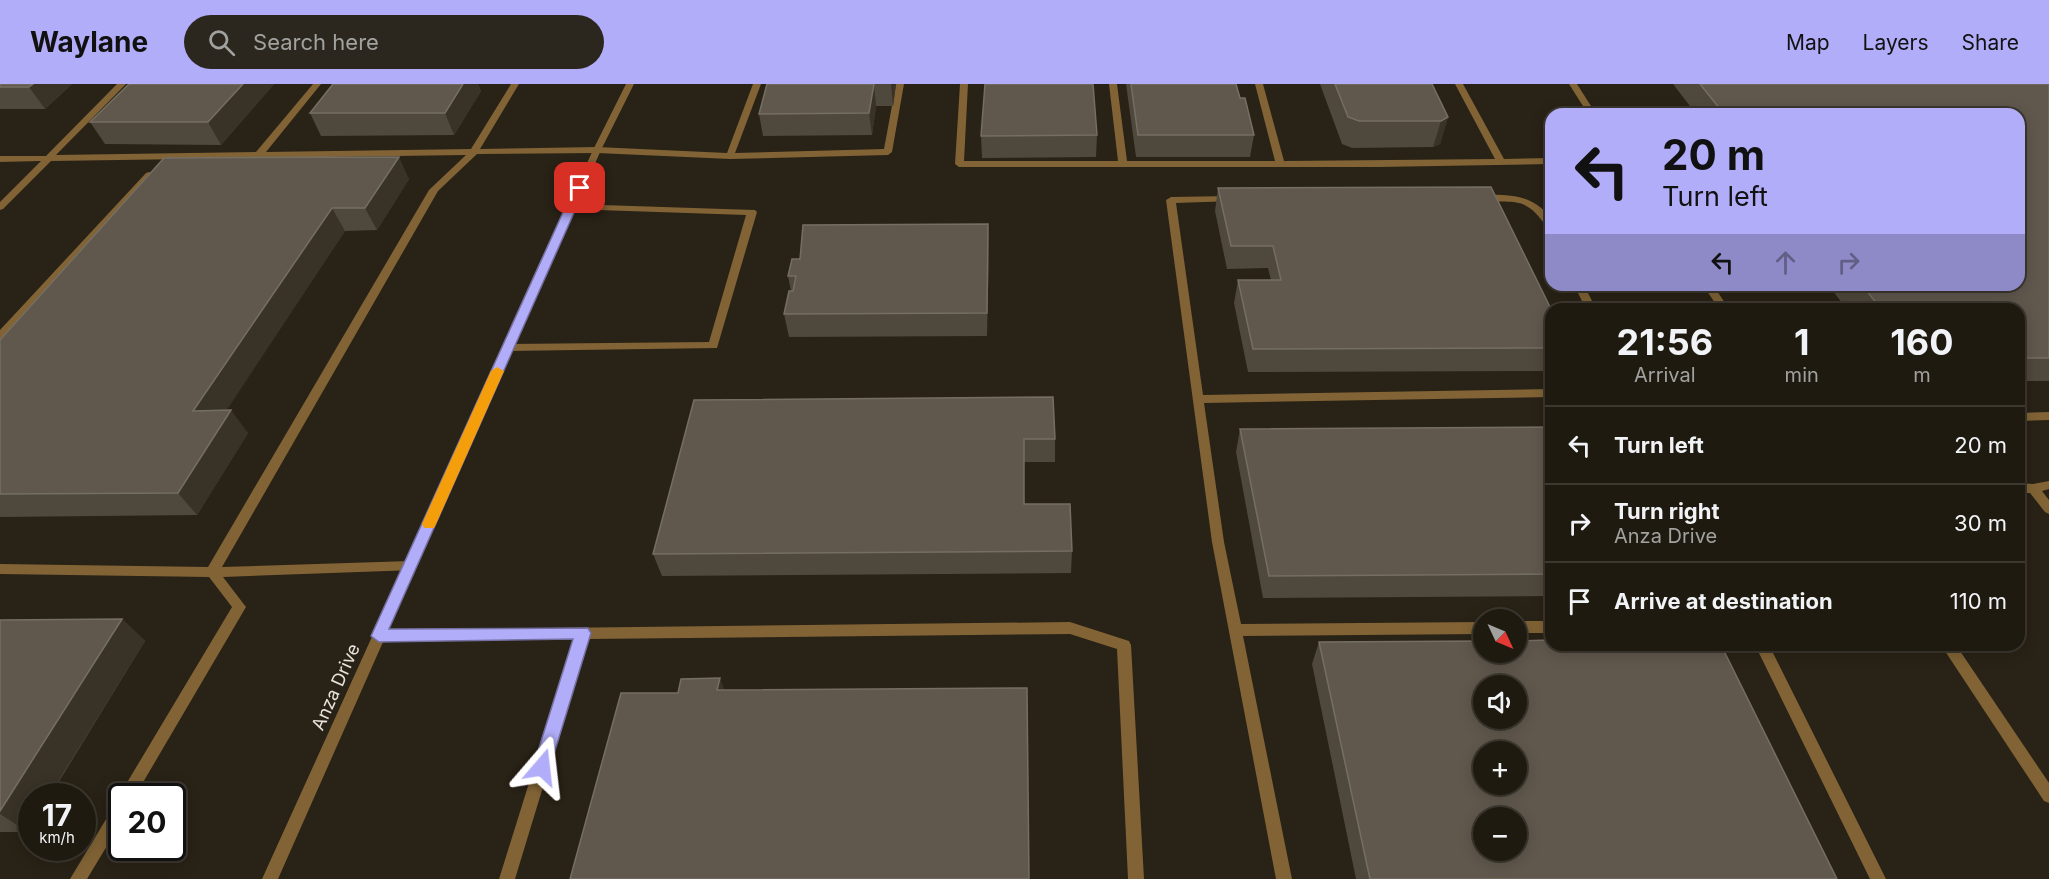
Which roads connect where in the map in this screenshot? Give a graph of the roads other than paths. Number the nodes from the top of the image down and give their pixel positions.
1 (122, 84) edge
2 (317, 84) edge
3 (515, 84) edge
4 (630, 84) edge
5 (757, 84) edge
6 (900, 84) edge
7 (964, 84) edge
8 (1113, 84) edge
9 (1259, 84) edge
10 (1459, 84) edge
11 (1573, 84) edge
12 (1588, 108) edge
13 (597, 150) junction
14 (474, 152) junction
15 (259, 155) junction
16 (730, 156) junction
17 (166, 157) junction
18 (0, 159) edge
19 (47, 159) junction
20 (1545, 161) edge
21 (1501, 162) junction
22 (1123, 164) junction
23 (1280, 164) junction
24 (1471, 198) edge
25 (1243, 199) edge
26 (0, 207) edge
27 (571, 207) junction
28 (1545, 215) edge
29 (0, 337) edge
30 (508, 348) junction
31 (1545, 393) edge
32 (1199, 399) junction
33 (2049, 416) edge
34 (2025, 417) edge
35 (2049, 485) edge
36 (2025, 488) edge
37 (2033, 489) junction
38 (2049, 509) edge
39 (410, 566) junction
40 (0, 569) edge
41 (212, 572) junction
42 (1527, 627) edge
43 (1545, 627) edge
44 (1473, 628) edge
45 (1235, 630) junction
46 (583, 633) junction
47 (379, 636) junction
48 (1765, 651) edge
49 (1952, 651) edge
50 (135, 783) edge
51 (2049, 796) edge
52 (108, 829) edge
53 (78, 879) edge
54 (270, 879) edge
55 (507, 879) edge
56 (1136, 879) edge
57 (1284, 879) edge
58 (1878, 879) edge

1 - 19 street
2 - 15 street
3 - 14 street
4 - 13 street, Anza Drive
5 - 16 street
6 - 16 street
7 - 22 street
8 - 22 street
9 - 23 street
10 - 21 street
11 - 12 street
13 - 14 street
13 - 16 street
13 - 27 street, Anza Drive
14 - 15 street
14 - 41 street
15 - 17 street
17 - 19 street
17 - 29 street
18 - 19 street
19 - 26 street
20 - 21 street
21 - 23 street
22 - 23 street
24 - 28 street
25 - 32 street
27 - 30 street, Anza Drive
27 - 30 street
30 - 39 street, Anza Drive
31 - 32 street
32 - 45 street
33 - 34 street
35 - 37 street
36 - 37 street
37 - 38 street
39 - 41 street
39 - 47 street, Anza Drive
40 - 41 street
41 - 50 street
42 - 43 street
44 - 45 street
45 - 57 street
46 - 47 street
46 - 55 street
46 - 56 street
47 - 54 street, Anza Drive
48 - 58 street
49 - 51 street
52 - 53 street

